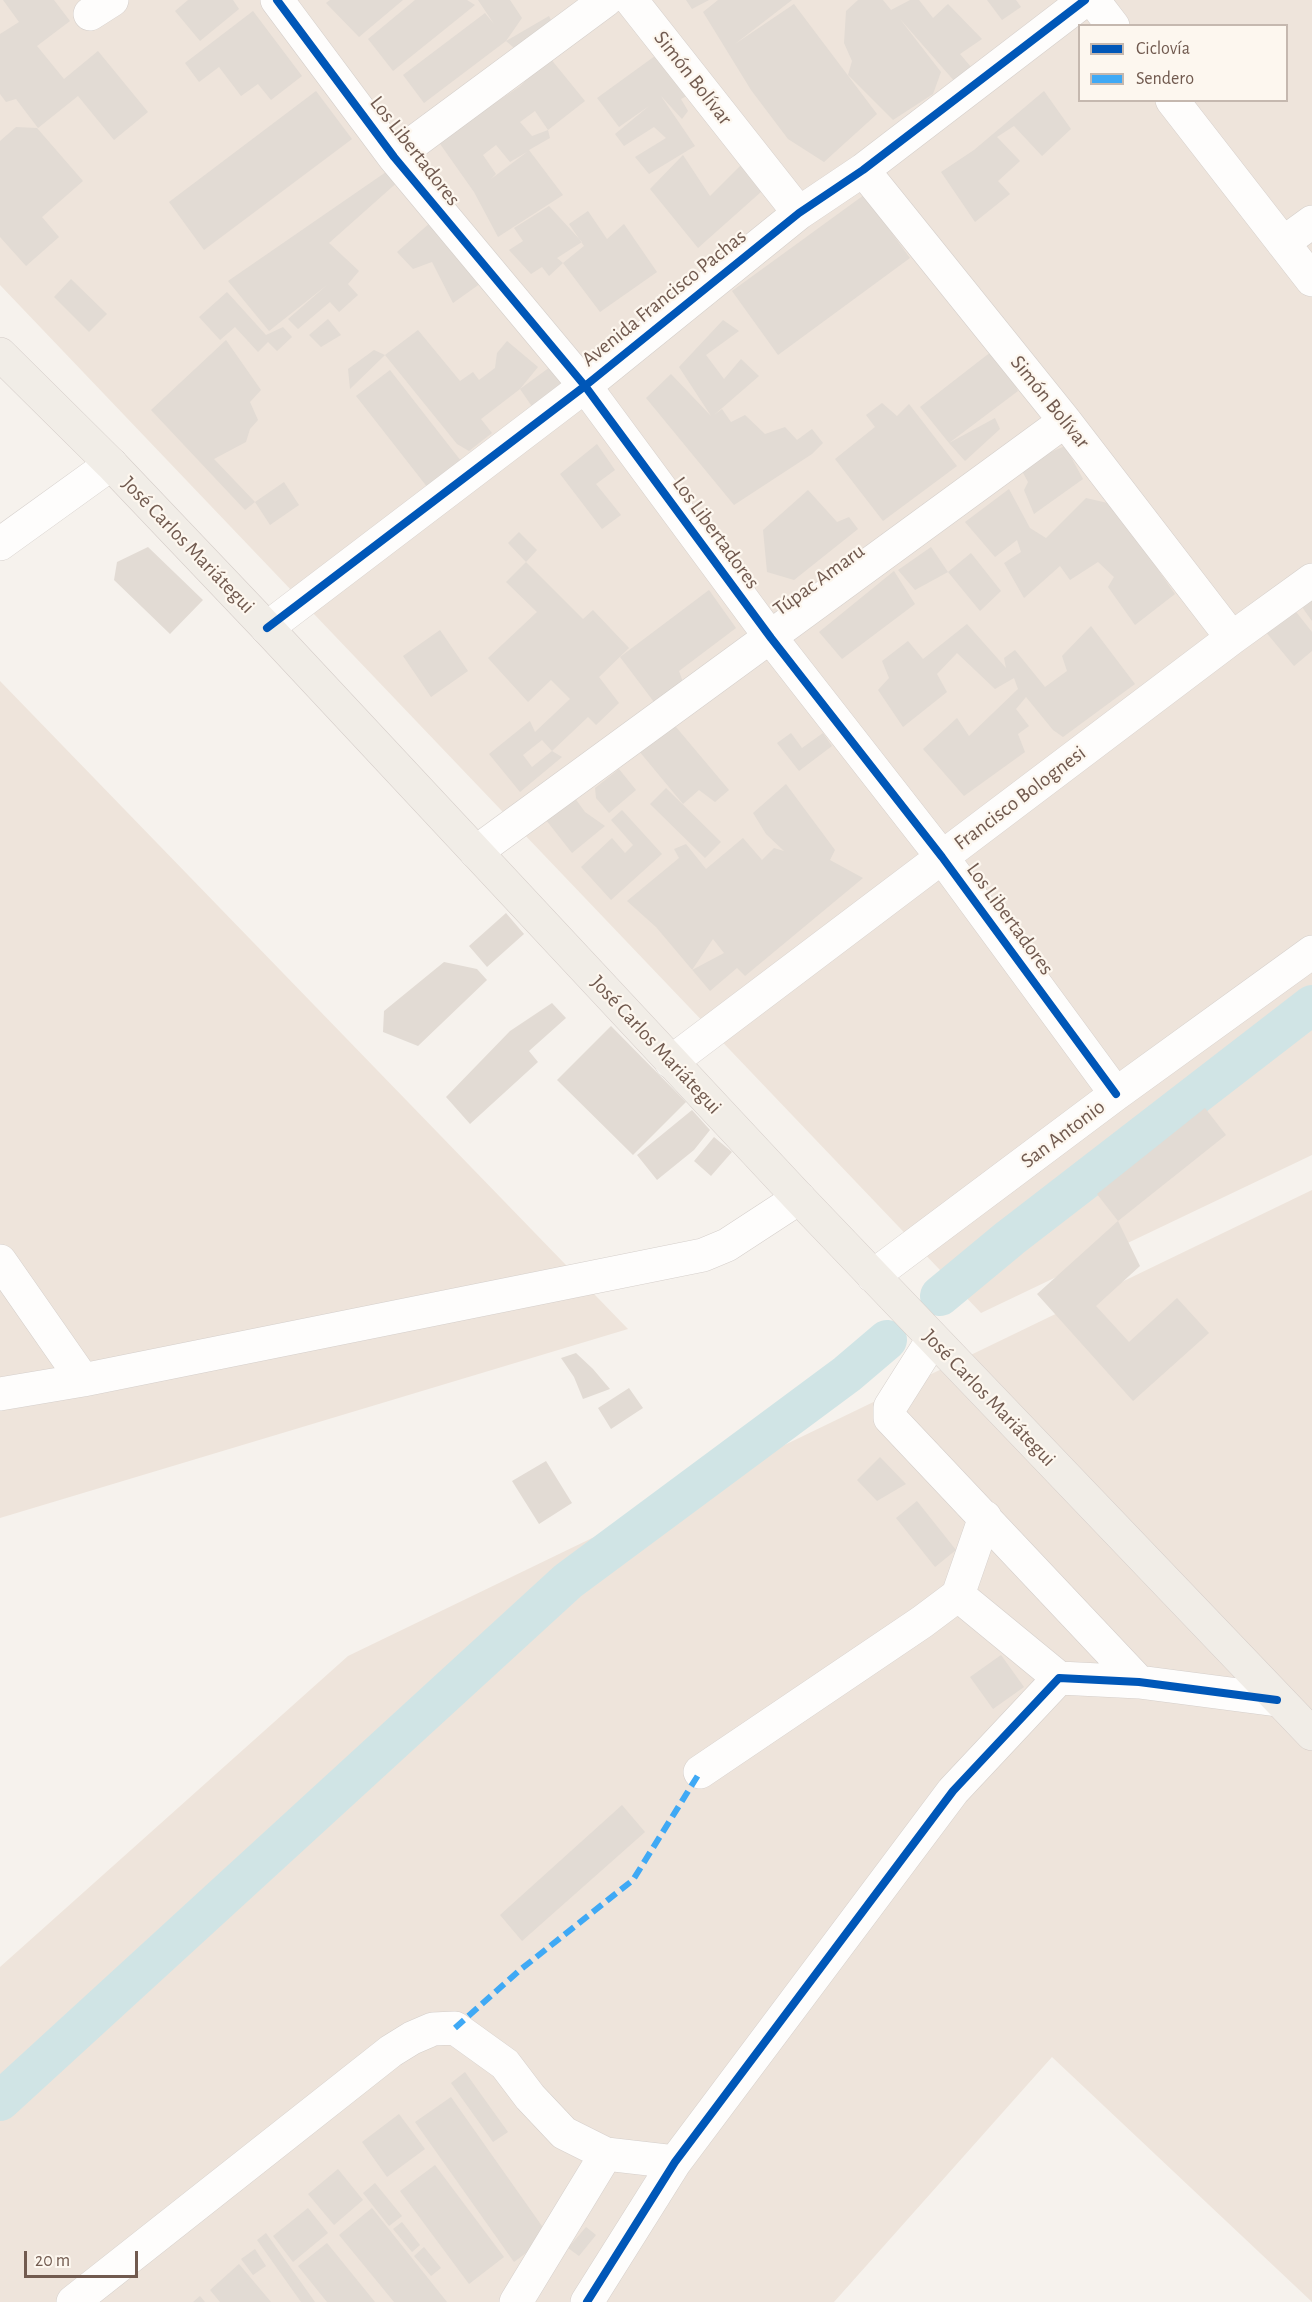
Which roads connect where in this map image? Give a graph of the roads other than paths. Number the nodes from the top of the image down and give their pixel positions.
1 (277, 0) edge
2 (606, 0) edge
3 (631, 0) edge
4 (1085, 0) edge
5 (1093, 0) edge
6 (1111, 24) edge
7 (1174, 102) edge
8 (394, 157) junction
9 (863, 171) junction
10 (799, 213) junction
11 (1312, 222) edge
12 (1283, 243) junction
13 (1312, 280) edge
14 (0, 354) edge
15 (585, 386) junction
16 (1065, 421) junction
17 (111, 464) junction
18 (0, 544) edge
19 (1312, 580) edge
20 (267, 628) junction
21 (771, 638) junction
22 (1232, 638) junction
23 (476, 852) junction
24 (942, 857) junction
25 (1312, 952) edge
26 (671, 1062) junction
27 (1116, 1094) junction
28 (799, 1198) junction
29 (0, 1261) edge
30 (873, 1276) junction
31 (933, 1339) junction
32 (83, 1380) junction
33 (0, 1394) edge
34 (985, 1517) junction
35 (958, 1595) junction
36 (1059, 1678) junction
37 (1139, 1682) junction
38 (1277, 1700) junction
39 (1312, 1734) edge
40 (700, 1772) dead end
41 (606, 2154) junction
42 (675, 2162) junction
43 (73, 2302) edge
44 (516, 2302) edge
45 (587, 2302) edge

1 - 8 street, Los Libertadores
2 - 8 street
3 - 10 street, Simón Bolívar
4 - 9 street, Avenida Francisco Pachas
5 - 6 street
7 - 12 street
8 - 15 street, Los Libertadores
9 - 10 street, Avenida Francisco Pachas
9 - 16 street, Simón Bolívar
10 - 15 street, Avenida Francisco Pachas
11 - 12 street
12 - 13 street
14 - 17 main road, José Carlos Mariátegui
15 - 20 street, Avenida Francisco Pachas
15 - 21 street, Los Libertadores
16 - 21 street, Túpac Amaru
16 - 22 street, Simón Bolívar
17 - 18 street
17 - 20 main road, José Carlos Mariátegui
19 - 22 street, Francisco Bolognesi
20 - 23 main road, José Carlos Mariátegui
21 - 23 street, Túpac Amaru
21 - 24 street, Los Libertadores
22 - 24 street, Francisco Bolognesi
23 - 26 main road, José Carlos Mariátegui
24 - 26 street, Francisco Bolognesi
24 - 27 street, Los Libertadores
25 - 27 street, San Antonio
26 - 28 main road, José Carlos Mariátegui
27 - 30 street, San Antonio
28 - 30 main road, José Carlos Mariátegui
28 - 32 street
29 - 32 street
30 - 31 main road, José Carlos Mariátegui
31 - 34 street
31 - 38 main road, José Carlos Mariátegui
32 - 33 street
34 - 35 street
34 - 37 street
35 - 36 street
35 - 40 street
36 - 37 street
36 - 42 street
37 - 38 street
38 - 39 main road, José Carlos Mariátegui
41 - 42 street
41 - 43 street
41 - 44 street
42 - 45 street

